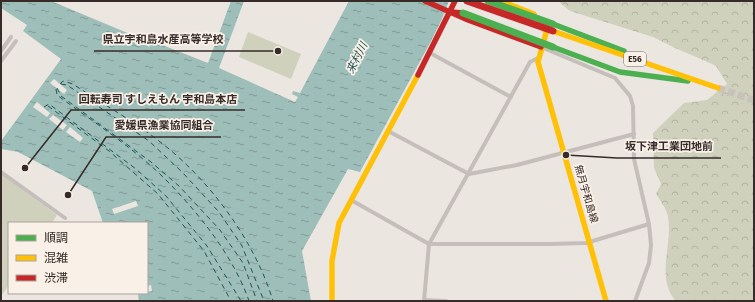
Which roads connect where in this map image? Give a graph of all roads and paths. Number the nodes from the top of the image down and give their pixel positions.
1 (425, 1) edge
2 (455, 1) edge
3 (467, 1) edge
4 (488, 1) edge
5 (500, 1) edge
6 (448, 10) junction
7 (553, 28) junction
8 (11, 37) dead end
9 (16, 41) dead end
10 (541, 47) junction
11 (1, 51) edge
12 (430, 53) junction
13 (538, 58) junction
14 (1, 61) edge
15 (708, 84) junction
16 (718, 88) tunnel mouth
17 (511, 96) junction
18 (388, 131) junction
19 (634, 134) junction
20 (563, 153) junction
21 (1, 172) edge
22 (469, 174) junction
23 (351, 200) junction
24 (65, 218) dead end
25 (649, 224) junction
26 (589, 242) junction
27 (429, 244) junction
28 (424, 300) edge
29 (332, 301) edge
30 (446, 301) edge
31 (606, 301) edge
32 (635, 301) edge

1 - 6 main road
2 - 6 main road
3 - 7 main road, bridge
4 - 7 main road, bridge
5 - 10 main road, 無月宇和島線
6 - 10 main road
6 - 12 main road
6 - 15 main road, bridge
7 - 15 main road, E56
8 - 11 street
9 - 14 street
10 - 13 main road, 無月宇和島線
10 - 19 street
12 - 17 street
12 - 18 main road
13 - 17 street
13 - 20 main road, 無月宇和島線
15 - 16 main road, E56
17 - 22 street
18 - 22 street
18 - 23 main road
19 - 20 street
19 - 25 street
20 - 22 street
20 - 26 main road, 無月宇和島線
21 - 24 street
22 - 27 street
23 - 27 street
23 - 29 main road
25 - 26 street
25 - 32 street
26 - 27 street
26 - 31 main road, 無月宇和島線
27 - 28 street
28 - 30 street

